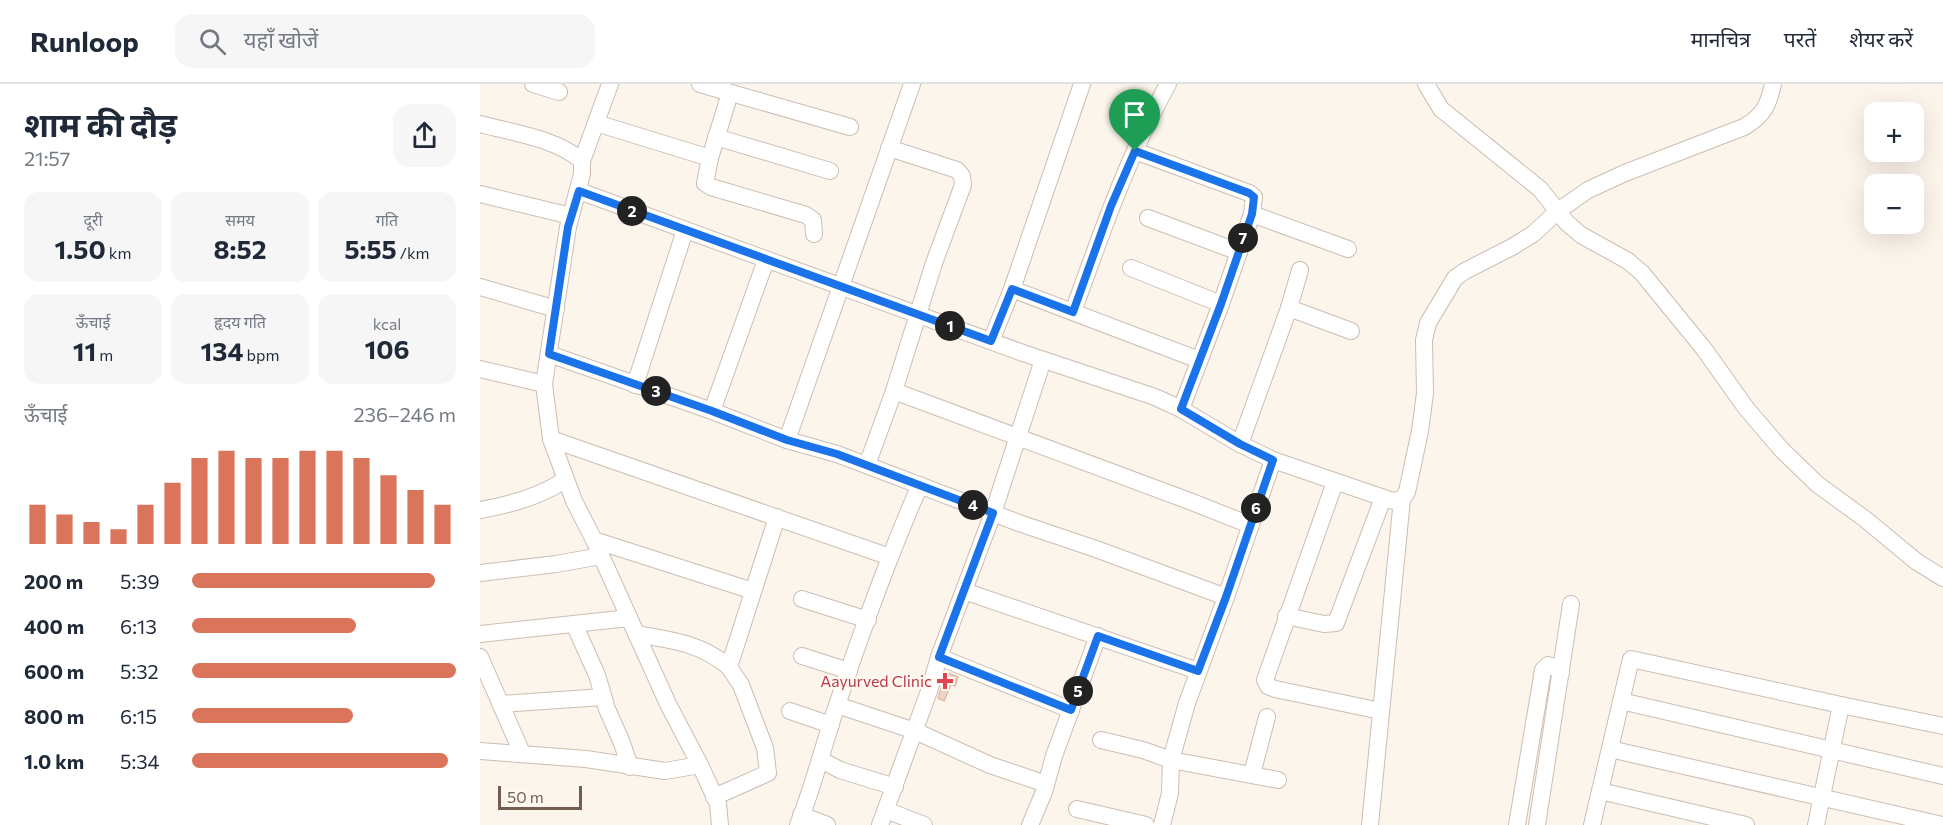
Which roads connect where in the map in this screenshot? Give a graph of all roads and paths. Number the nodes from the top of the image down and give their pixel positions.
1 (532, 84) edge
2 (610, 84) edge
3 (700, 84) edge
4 (912, 84) edge
5 (1082, 84) edge
6 (1168, 84) edge
7 (1426, 84) edge
8 (1773, 84) edge
9 (559, 92) dead end
10 (730, 93) junction
11 (596, 123) junction
12 (480, 124) edge
13 (850, 127) dead end
14 (716, 137) junction
15 (890, 148) junction
16 (1135, 151) junction
17 (710, 158) junction
18 (582, 161) junction
19 (830, 171) dead end
20 (579, 191) junction
21 (480, 194) edge
22 (1558, 211) junction
23 (1252, 214) junction
24 (571, 216) junction
25 (1148, 218) dead end
26 (685, 230) junction
27 (814, 234) dead end
28 (1348, 249) dead end
29 (1239, 252) junction
30 (766, 260) junction
31 (1131, 268) dead end
32 (1300, 270) dead end
33 (840, 286) junction
34 (480, 287) edge
35 (1012, 289) junction
36 (1221, 304) junction
37 (1289, 308) junction
38 (556, 309) junction
39 (1073, 312) junction
40 (918, 314) junction
41 (1352, 331) dead end
42 (991, 341) junction
43 (549, 354) junction
44 (1043, 360) junction
45 (1199, 360) junction
46 (480, 369) edge
47 (544, 384) junction
48 (635, 385) junction
49 (894, 391) junction
50 (1181, 409) junction
51 (712, 411) junction
52 (1017, 437) junction
53 (551, 439) junction
54 (787, 440) junction
55 (1240, 444) junction
56 (1273, 460) junction
57 (867, 465) junction
58 (565, 480) junction
59 (1335, 482) junction
60 (920, 485) junction
61 (1383, 498) junction
62 (1402, 499) junction
63 (480, 510) edge
64 (993, 513) junction
65 (777, 517) junction
66 (1250, 525) junction
67 (594, 540) junction
68 (601, 556) junction
69 (890, 557) junction
70 (480, 573) edge
71 (1943, 578) edge
72 (753, 591) junction
73 (964, 591) junction
74 (1226, 597) junction
75 (802, 599) dead end
76 (1571, 604) dead end
77 (1286, 615) junction
78 (629, 618) junction
79 (868, 620) junction
80 (574, 624) junction
81 (480, 634) edge
82 (636, 634) junction
83 (1098, 636) junction
84 (802, 656) dead end
85 (480, 657) edge
86 (939, 657) junction
87 (729, 666) junction
88 (849, 671) junction
89 (1198, 671) junction
90 (1561, 673) junction
91 (603, 696) junction
92 (1621, 701) junction
93 (500, 704) junction
94 (837, 705) junction
95 (1841, 705) junction
96 (1071, 710) junction
97 (790, 711) dead end
98 (1381, 711) junction
99 (1268, 717) dead end
100 (831, 725) junction
101 (1943, 726) edge
102 (915, 731) junction
103 (1101, 740) dead end
104 (1610, 749) junction
105 (1832, 749) junction
106 (480, 751) edge
107 (522, 753) junction
108 (821, 760) junction
109 (1171, 760) junction
110 (700, 765) junction
111 (630, 767) junction
112 (1252, 774) junction
113 (1943, 776) edge
114 (1278, 780) dead end
115 (1046, 784) junction
116 (895, 787) junction
117 (1600, 791) junction
118 (1822, 796) junction
119 (714, 797) junction
120 (1077, 809) dead end
121 (883, 818) edge
122 (800, 820) edge
123 (720, 825) edge
124 (827, 825) edge
125 (924, 825) edge
126 (1030, 825) edge
127 (1146, 825) edge
128 (1162, 825) edge
129 (1370, 825) edge
130 (1517, 825) edge
131 (1537, 825) edge
132 (1592, 825) edge
133 (1746, 825) edge
134 (1816, 825) edge
135 (1942, 825) edge

1 - 9 street
2 - 11 street
3 - 10 street
4 - 15 street
5 - 35 street
6 - 16 street
7 - 22 street
8 - 22 street
10 - 13 street
10 - 14 street
11 - 17 street
11 - 18 street
12 - 18 street
14 - 17 street
14 - 19 street
15 - 33 street
15 - 40 street
16 - 23 street
16 - 39 street
17 - 27 street
18 - 20 street
20 - 24 street
20 - 26 street
21 - 24 street
22 - 62 street
22 - 71 street
23 - 28 street
23 - 29 street
24 - 38 street
25 - 29 street
26 - 30 street
26 - 48 street
29 - 36 street
30 - 33 street
30 - 51 street
31 - 36 street
32 - 37 street
33 - 40 street
33 - 54 street
34 - 38 street
35 - 39 street
35 - 42 street
36 - 45 street
37 - 41 street
37 - 55 street
38 - 43 street
39 - 45 street
40 - 42 street
40 - 49 street
42 - 44 street
43 - 47 street
43 - 48 street
44 - 50 street
44 - 52 street
45 - 50 street
46 - 47 street
47 - 53 street
48 - 51 street
49 - 52 street
49 - 57 street
50 - 55 street
51 - 54 street
52 - 64 street
52 - 66 street
53 - 58 street
53 - 65 street
54 - 57 street
55 - 56 street
56 - 59 street
56 - 66 street
57 - 60 street
58 - 63 street
58 - 67 street
59 - 61 street
59 - 77 street
60 - 64 street
60 - 69 street
61 - 62 street
61 - 77 street
62 - 98 street
64 - 73 street
64 - 74 street
65 - 69 street
65 - 72 street
66 - 74 street
67 - 68 street
67 - 72 street
68 - 70 street
68 - 78 street
69 - 79 street
72 - 87 street
73 - 83 street
73 - 86 street
74 - 89 street
75 - 79 street
76 - 90 street
77 - 98 street
78 - 80 street
78 - 82 street
79 - 88 street
80 - 81 street
80 - 91 street
82 - 87 street
82 - 110 street
83 - 89 street
83 - 96 street
84 - 88 street
85 - 93 street
86 - 96 street
86 - 102 street
87 - 119 street
88 - 94 street
89 - 109 street
90 - 130 street
90 - 131 street
91 - 93 street
91 - 111 street
92 - 95 street
92 - 104 street
92 - 105 street
93 - 107 street
94 - 100 street
94 - 102 street
95 - 101 street
95 - 105 street
96 - 115 street
97 - 100 street
98 - 129 street
99 - 112 street
100 - 108 street
102 - 115 street
102 - 116 street
103 - 109 street
104 - 117 street
104 - 118 street
105 - 113 street
105 - 118 street
106 - 107 street
107 - 111 street
108 - 116 street
108 - 122 street
109 - 112 street
109 - 128 street
110 - 111 street
110 - 119 street
112 - 114 street
115 - 126 street
116 - 121 street
117 - 132 street
117 - 133 street
118 - 134 street
118 - 135 street
119 - 123 street
120 - 127 street
121 - 125 street
122 - 124 street

